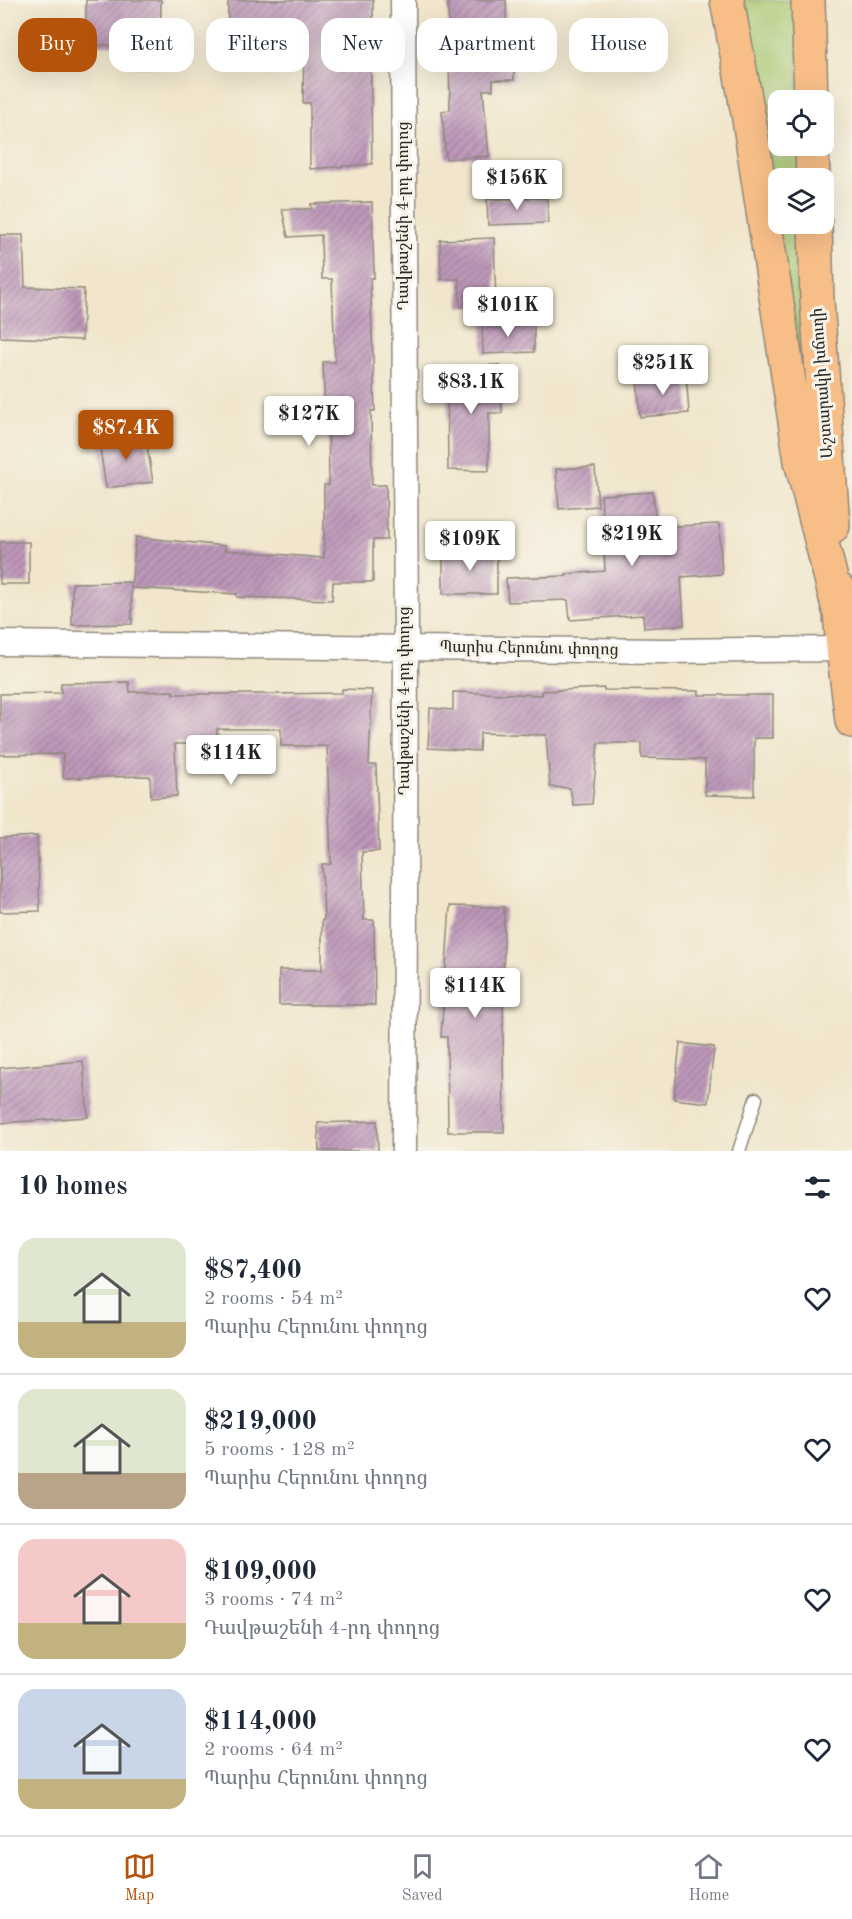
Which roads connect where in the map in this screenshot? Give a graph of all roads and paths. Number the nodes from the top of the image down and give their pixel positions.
1 (403, 0) edge
2 (727, 0) edge
3 (808, 0) edge
4 (811, 90) edge
5 (815, 234) edge
6 (839, 610) junction
7 (0, 643) edge
8 (406, 647) junction
9 (843, 649) junction
10 (852, 722) edge
11 (756, 1099) dead end
12 (404, 1151) edge
13 (739, 1151) edge

1 - 8 street, Դավթաշենի 4-րդ փողոց
2 - 6 main road
3 - 4 main road
5 - 6 main road, Աշտարակի խճուղի
6 - 9 main road, Աշտարակի խճուղի
7 - 8 street, Պարիս Հերունու փողոց
8 - 9 street, Պարիս Հերունու փողոց
8 - 12 street, Դավթաշենի 4-րդ փողոց
9 - 10 main road, Աշտարակի խճուղի
11 - 13 lane

